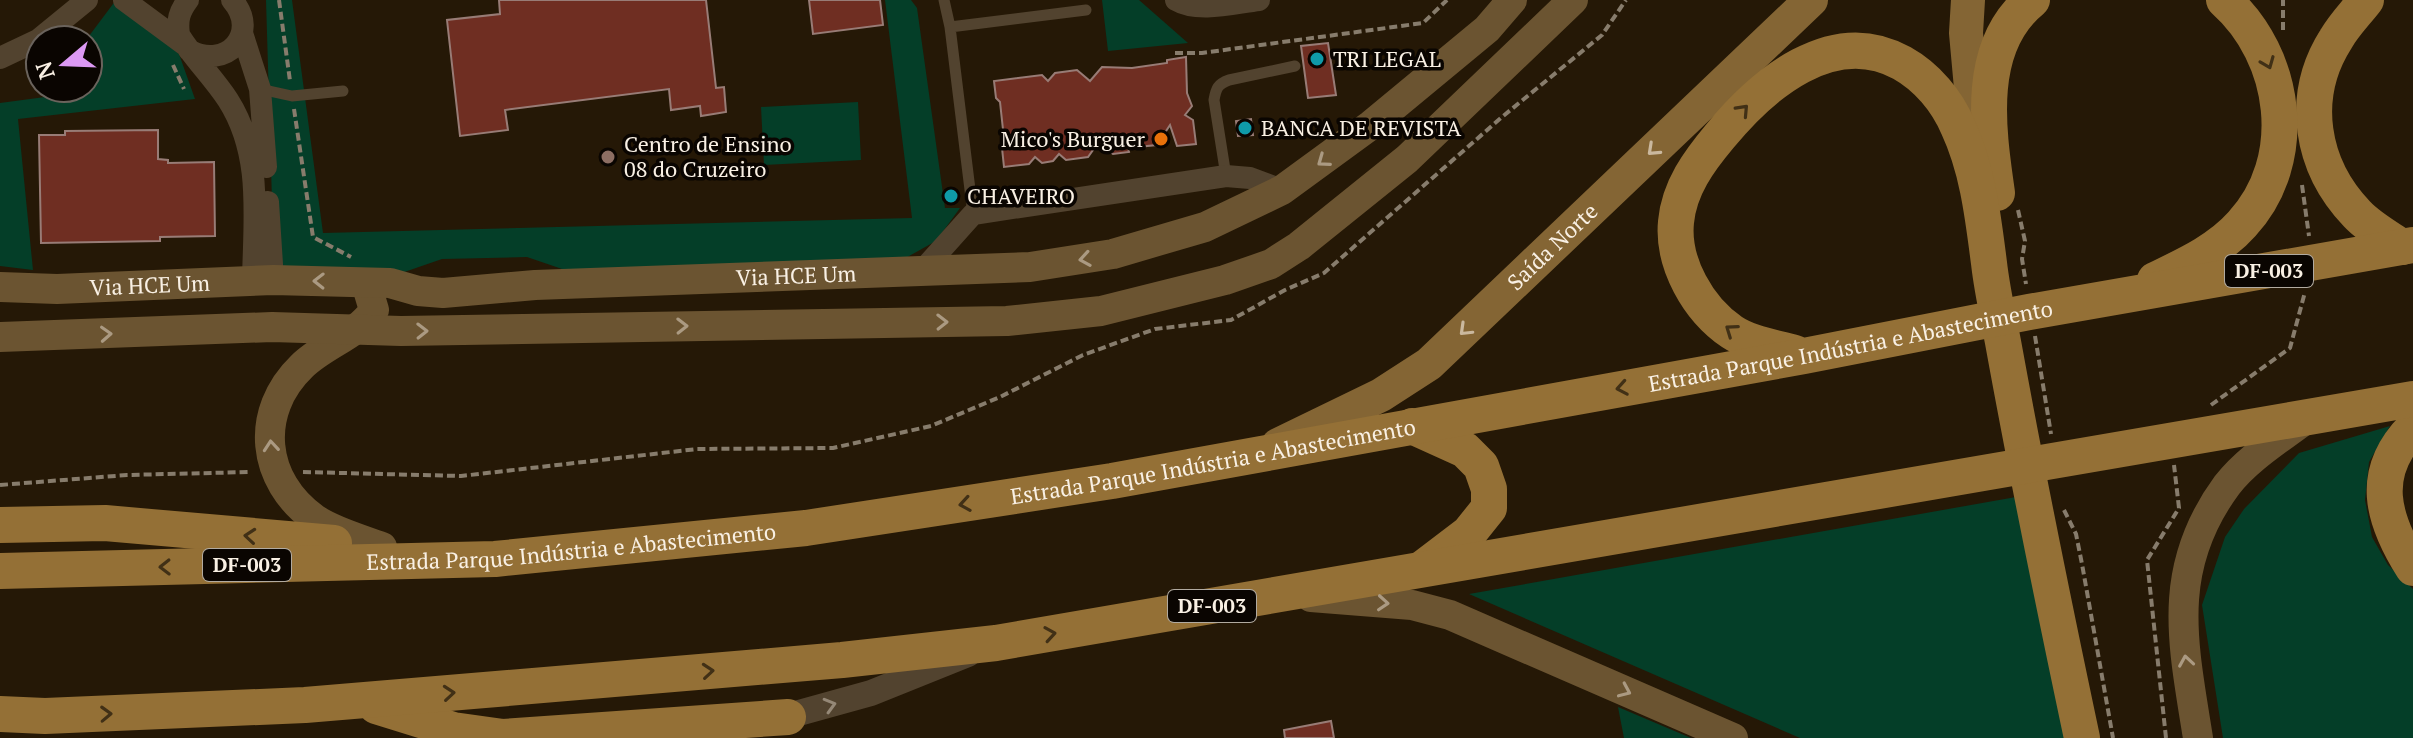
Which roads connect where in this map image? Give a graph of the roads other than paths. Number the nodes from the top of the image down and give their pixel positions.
1 (87, 0) edge
2 (124, 0) edge
3 (187, 0) edge
4 (232, 0) edge
5 (250, 0) edge
6 (944, 0) edge
7 (1176, 0) edge
8 (1259, 0) edge
9 (1573, 0) edge
10 (1811, 0) edge
11 (1968, 0) edge
12 (2032, 0) edge
13 (2224, 0) edge
14 (2366, 0) edge
15 (1510, 1) edge
16 (1086, 10) dead end
17 (950, 27) junction
18 (242, 29) junction
19 (187, 48) junction
20 (0, 58) edge
21 (1295, 66) dead end
22 (1427, 76) junction
23 (260, 89) junction
24 (343, 91) dead end
25 (1371, 125) junction
26 (1437, 131) junction
27 (1407, 159) junction
28 (1226, 176) junction
29 (1282, 190) junction
30 (1981, 198) junction
31 (973, 214) junction
32 (2407, 246) edge
33 (2011, 270) junction
34 (921, 272) junction
35 (263, 281) junction
36 (378, 283) junction
37 (535, 285) junction
38 (0, 287) edge
39 (57, 289) junction
40 (2125, 295) junction
41 (355, 328) junction
42 (521, 329) junction
43 (0, 337) edge
44 (43, 337) junction
45 (1804, 356) junction
46 (2413, 399) edge
47 (2307, 418) junction
48 (1412, 426) junction
49 (2413, 428) edge
50 (1263, 452) junction
51 (2051, 513) junction
52 (0, 525) edge
53 (382, 547) junction
54 (495, 559) junction
55 (2413, 568) edge
56 (0, 571) edge
57 (1419, 571) junction
58 (1277, 595) junction
59 (996, 643) junction
60 (359, 701) junction
61 (0, 714) edge
62 (45, 716) junction
63 (788, 717) junction
64 (0, 734) edge
65 (701, 738) edge
66 (1733, 738) edge
67 (2082, 738) edge
68 (2100, 738) edge
69 (2198, 738) edge

1 - 20 street
2 - 19 street
3 - 19 street
4 - 18 street
5 - 18 street
6 - 17 lane
7 - 8 street
9 - 26 main road
10 -> 50 main road, Saída Norte
11 - 30 main road
12 - 33 highway
13 -> 40 highway
14 - 32 highway
15 - 22 main road, Via HCE Um
16 - 17 lane
17 - 31 lane
18 - 19 street
18 - 23 street
19 - 35 street
21 - 28 lane
22 - 25 main road, Via HCE Um
22 - 26 main road
23 - 24 lane
23 - 35 street
25 - 27 main road
25 -> 29 main road, Via HCE Um
26 - 27 main road
42 -> 27 main road
28 - 29 street
28 - 31 street
29 -> 34 main road, Via HCE Um
30 - 33 highway
45 -> 30 highway
31 - 34 street
32 - 40 highway, Estrada Parque Indústria e Abastecimento / DF-003
33 - 51 highway
34 - 37 main road, Via HCE Um
36 -> 35 main road, Via HCE Um
35 - 39 main road, Via HCE Um
36 - 37 main road, Via HCE Um
36 - 41 main road
37 - 42 main road
38 - 39 main road, Via HCE Um
39 - 44 main road
40 - 45 highway, Estrada Parque Indústria e Abastecimento / DF-003
41 -> 42 main road
44 -> 41 main road
53 -> 41 main road
43 - 44 main road
45 -> 48 highway, Estrada Parque Indústria e Abastecimento / DF-003
46 - 47 highway, DF-003
47 - 57 highway, DF-003
69 -> 47 main road
48 - 50 highway, Estrada Parque Indústria e Abastecimento / DF-003
48 - 57 highway
49 - 55 highway
50 -> 54 highway, Estrada Parque Indústria e Abastecimento / DF-003
51 - 67 highway
51 - 68 highway
53 -> 52 highway
53 - 54 highway
54 -> 56 highway, Estrada Parque Indústria e Abastecimento / DF-003
57 - 58 highway, DF-003
59 -> 58 highway, DF-003
58 -> 66 main road
60 -> 59 highway, DF-003
63 -> 59 street
62 -> 60 highway, DF-003
60 - 63 highway
61 - 62 highway, DF-003
62 - 64 main road
63 - 65 street

